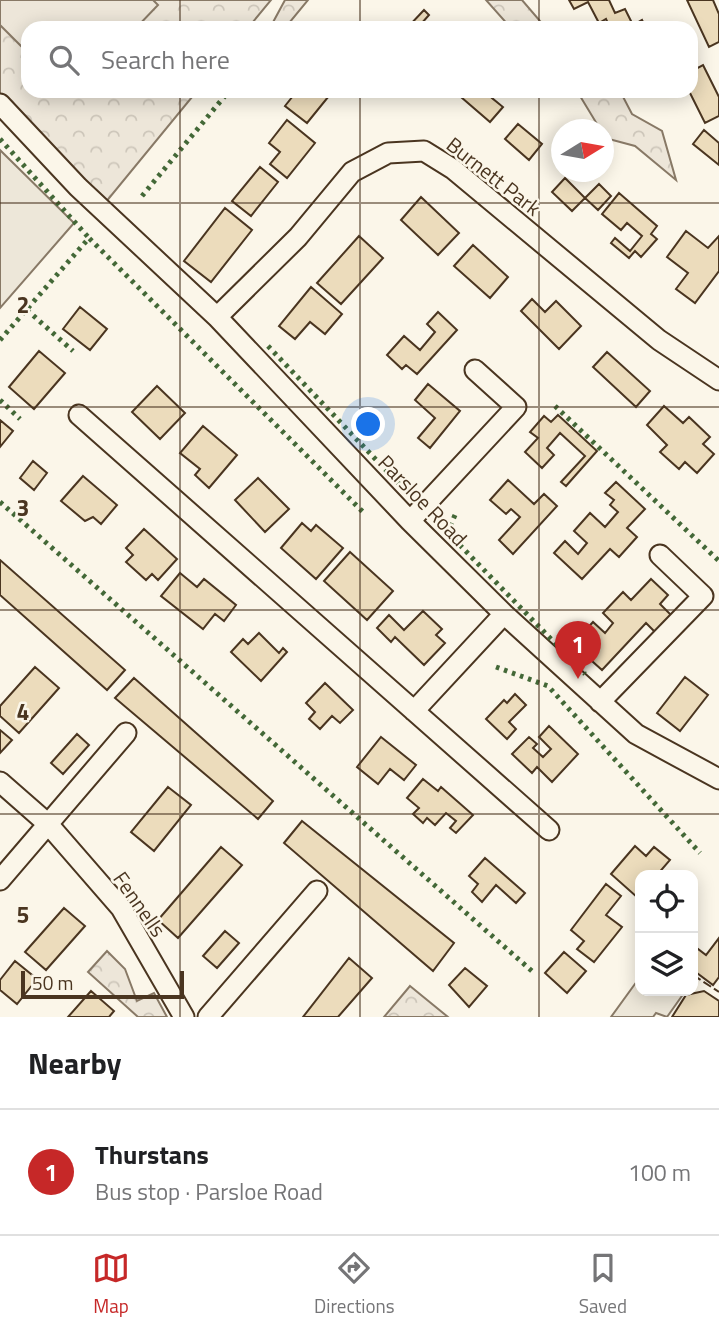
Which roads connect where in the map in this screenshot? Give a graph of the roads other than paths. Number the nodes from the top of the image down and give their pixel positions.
1 (0, 104) edge
2 (217, 317) junction
3 (475, 370) dead end
4 (719, 380) edge
5 (79, 415) dead end
6 (410, 521) junction
7 (660, 555) dead end
8 (504, 614) junction
9 (600, 702) junction
10 (414, 711) junction
11 (126, 733) dead end
12 (719, 779) edge
13 (0, 782) edge
14 (48, 824) junction
15 (549, 830) dead end
16 (0, 880) edge
17 (317, 891) dead end
18 (184, 1017) edge
19 (208, 1017) edge

1 - 2 street, Parsloe Road
2 - 4 street, Burnett Park
2 - 6 street, Parsloe Road
3 - 6 street
5 - 10 street
6 - 8 street, Parsloe Road
7 - 9 street
8 - 9 street, Parsloe Road
8 - 10 street
9 - 12 street, Parsloe Road
10 - 15 street
11 - 14 street
13 - 14 street, Fennells
14 - 16 street
14 - 18 street, Fennells
17 - 19 street

